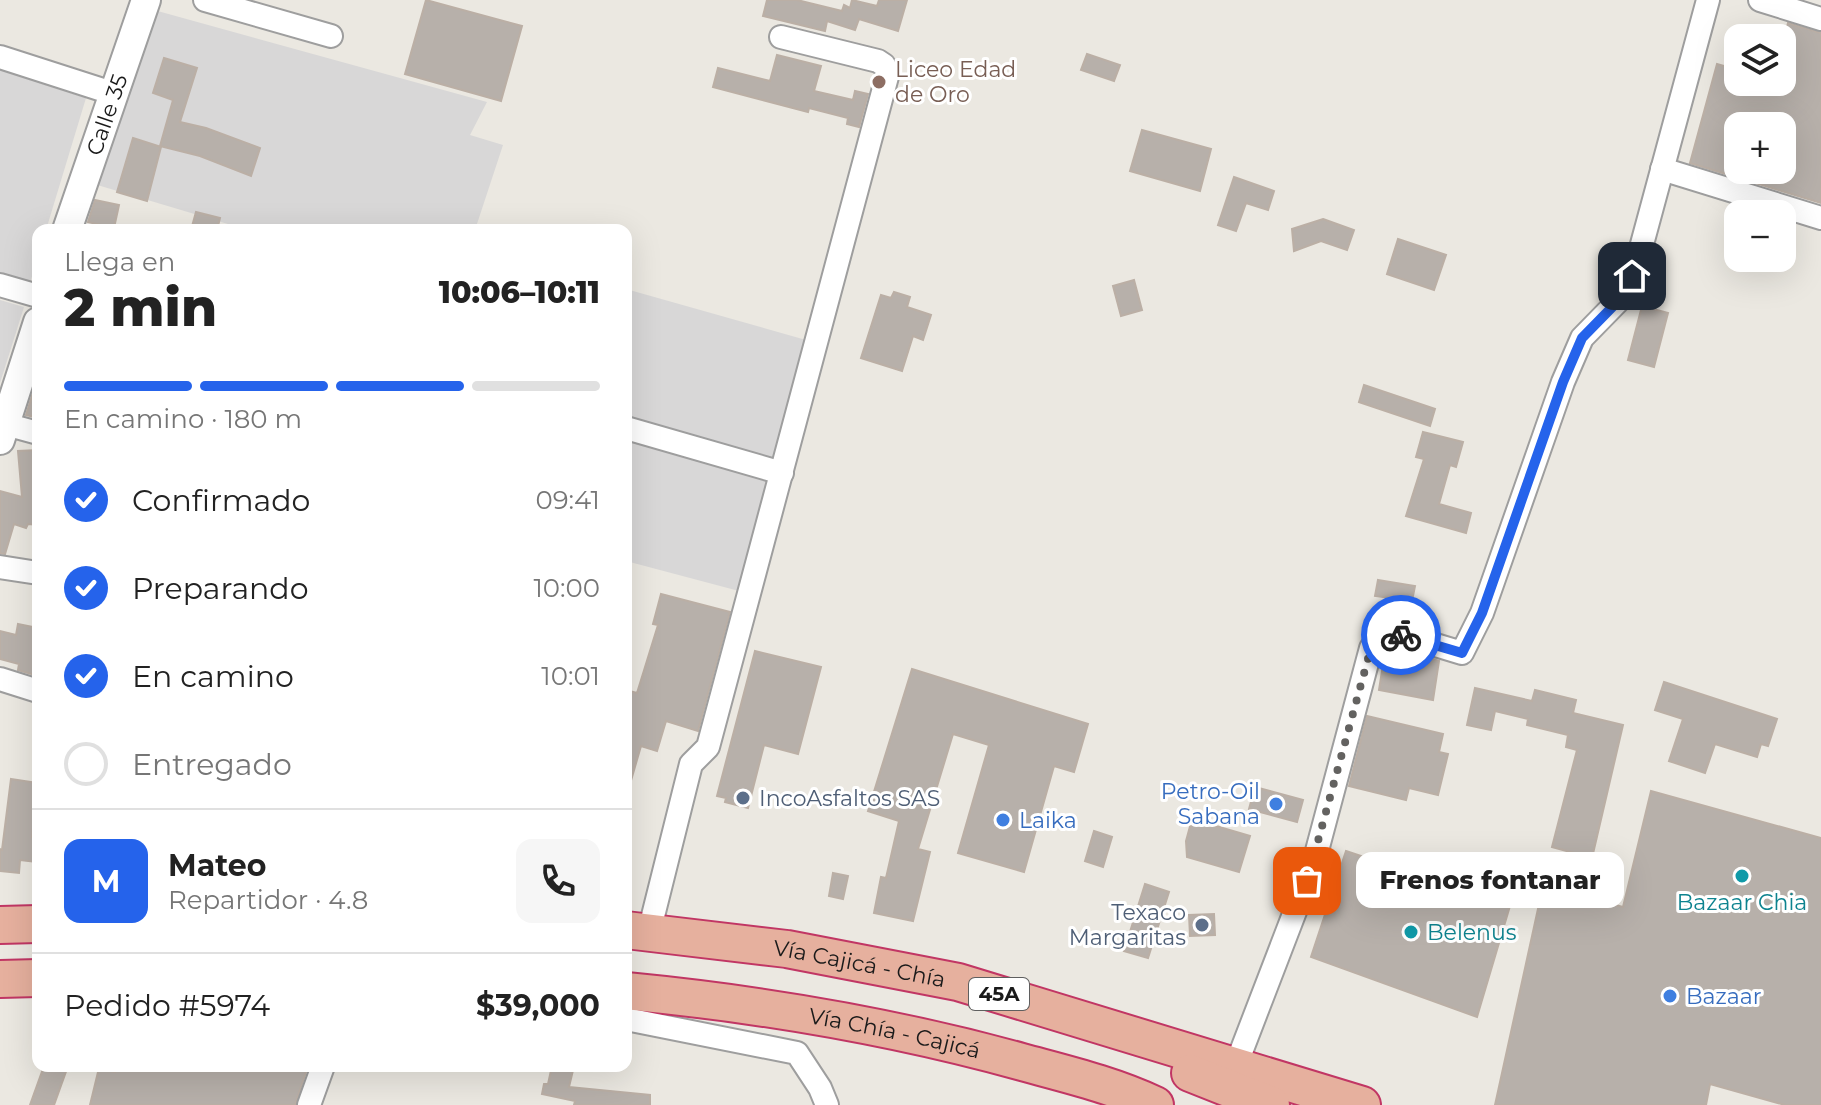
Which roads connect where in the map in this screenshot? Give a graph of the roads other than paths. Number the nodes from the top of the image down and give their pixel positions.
1 (146, 0) edge
2 (205, 0) edge
3 (1708, 0) edge
4 (1760, 0) edge
5 (1821, 19) edge
6 (331, 36) dead end
7 (781, 37) dead end
8 (0, 57) edge
9 (112, 93) junction
10 (1662, 169) junction
11 (1821, 218) edge
12 (69, 224) edge
13 (0, 285) edge
14 (32, 294) edge
15 (32, 341) edge
16 (632, 430) edge
17 (3, 432) edge
18 (32, 433) edge
19 (782, 473) junction
20 (0, 567) edge
21 (32, 572) edge
22 (0, 679) edge
23 (32, 689) edge
24 (32, 924) edge
25 (0, 925) edge
26 (637, 931) edge
27 (32, 978) edge
28 (0, 979) edge
29 (632, 992) edge
30 (632, 1020) edge
31 (1147, 1037) junction
32 (1236, 1065) junction
33 (321, 1072) edge
34 (309, 1105) edge
35 (827, 1105) edge
36 (1155, 1105) edge
37 (1271, 1105) edge
38 (1362, 1105) edge

1 - 9 street, Calle 35
2 - 6 street
3 - 10 street
4 - 5 street
7 - 19 street
8 - 9 street
9 - 12 street, Calle 35
10 - 11 street
10 - 32 street
13 - 14 street
15 - 17 street
16 - 19 street
17 - 18 street
19 - 26 street
20 - 21 street
22 - 23 street
24 - 25 highway
26 - 31 highway, Vía Cajicá - Chía / 45A
27 - 28 highway
29 - 36 highway, Vía Chía - Cajicá
30 - 35 street
31 - 32 highway, Vía Cajicá - Chía / 45A
31 - 37 highway
32 - 38 highway, Vía Cajicá - Chía / 45A
33 - 34 street

